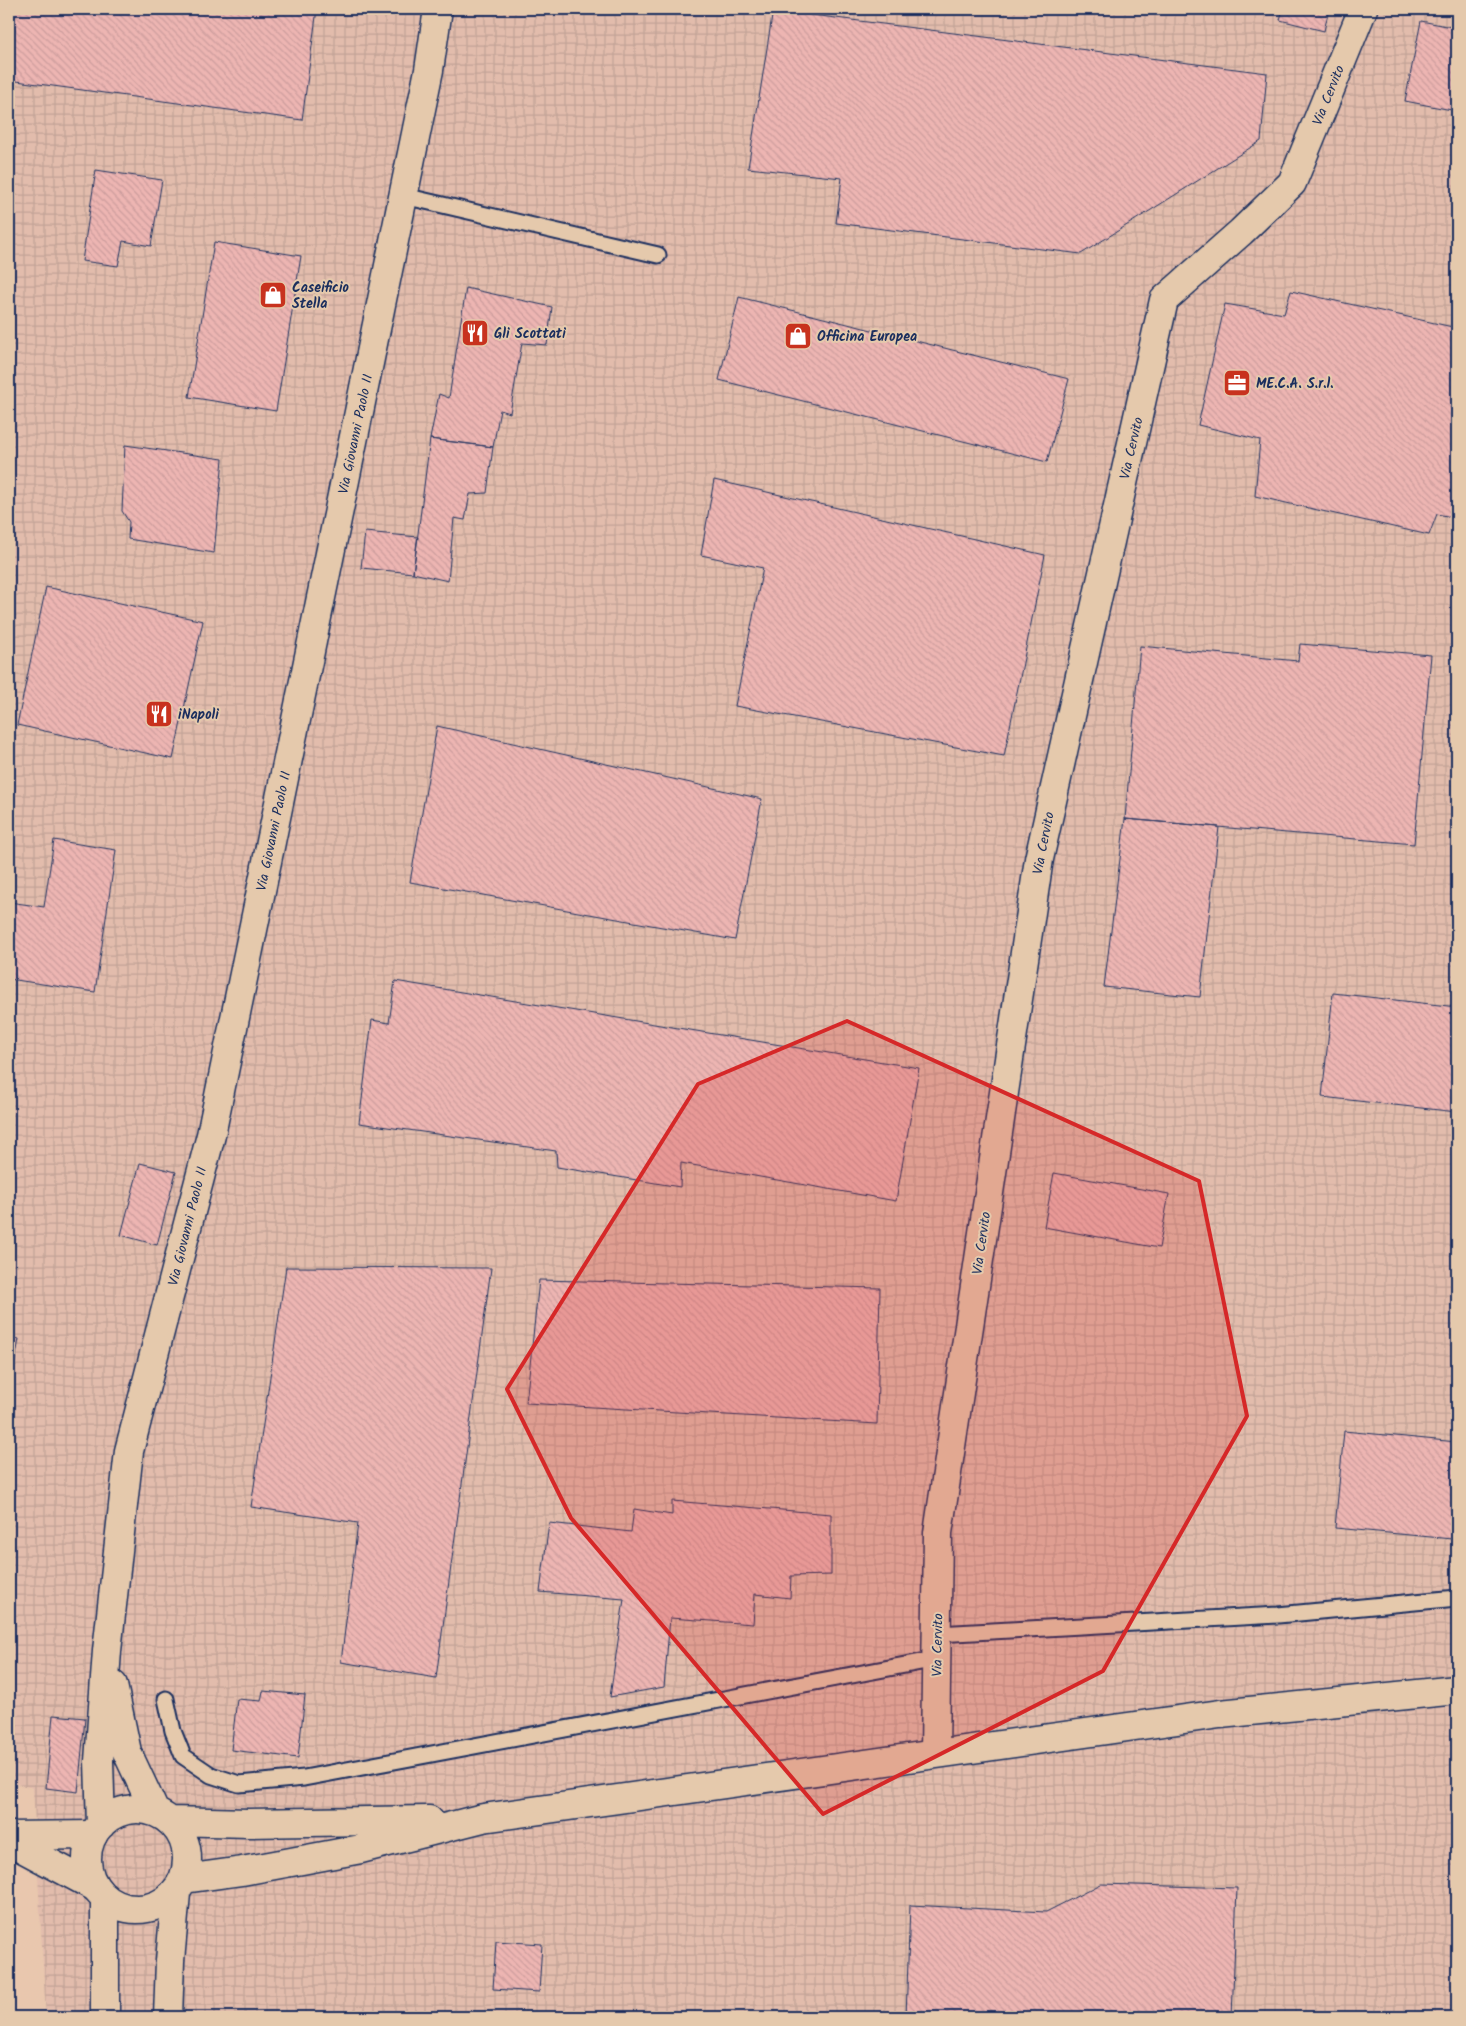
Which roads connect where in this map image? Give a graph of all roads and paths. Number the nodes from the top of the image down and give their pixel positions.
1 (438, 9) edge
2 (1363, 9) edge
3 (404, 196) junction
4 (658, 255) dead end
5 (1457, 1598) edge
6 (937, 1646) junction
7 (107, 1651) junction
8 (1457, 1690) edge
9 (166, 1698) dead end
10 (935, 1753) junction
11 (163, 1816) junction
12 (483, 1818) junction
13 (97, 1830) junction
14 (9, 1836) edge
15 (9, 1841) edge
16 (180, 1886) junction
17 (100, 1893) junction
18 (105, 2017) edge
19 (168, 2017) edge

1 - 3 street, Via Giovanni Paolo II
2 - 6 street, Via Cervito
3 - 4 lane
3 - 7 street, Via Giovanni Paolo II
5 - 6 lane
6 - 9 lane
6 - 10 street, Via Cervito
7 - 11 street
7 - 13 street, Via Giovanni Paolo II
8 - 10 street
10 - 12 street
11 - 12 street
11 - 13 street
11 - 16 street
12 - 16 street
13 - 14 street
13 - 17 street
15 - 17 street
16 - 17 street
16 - 19 street
17 - 18 street

